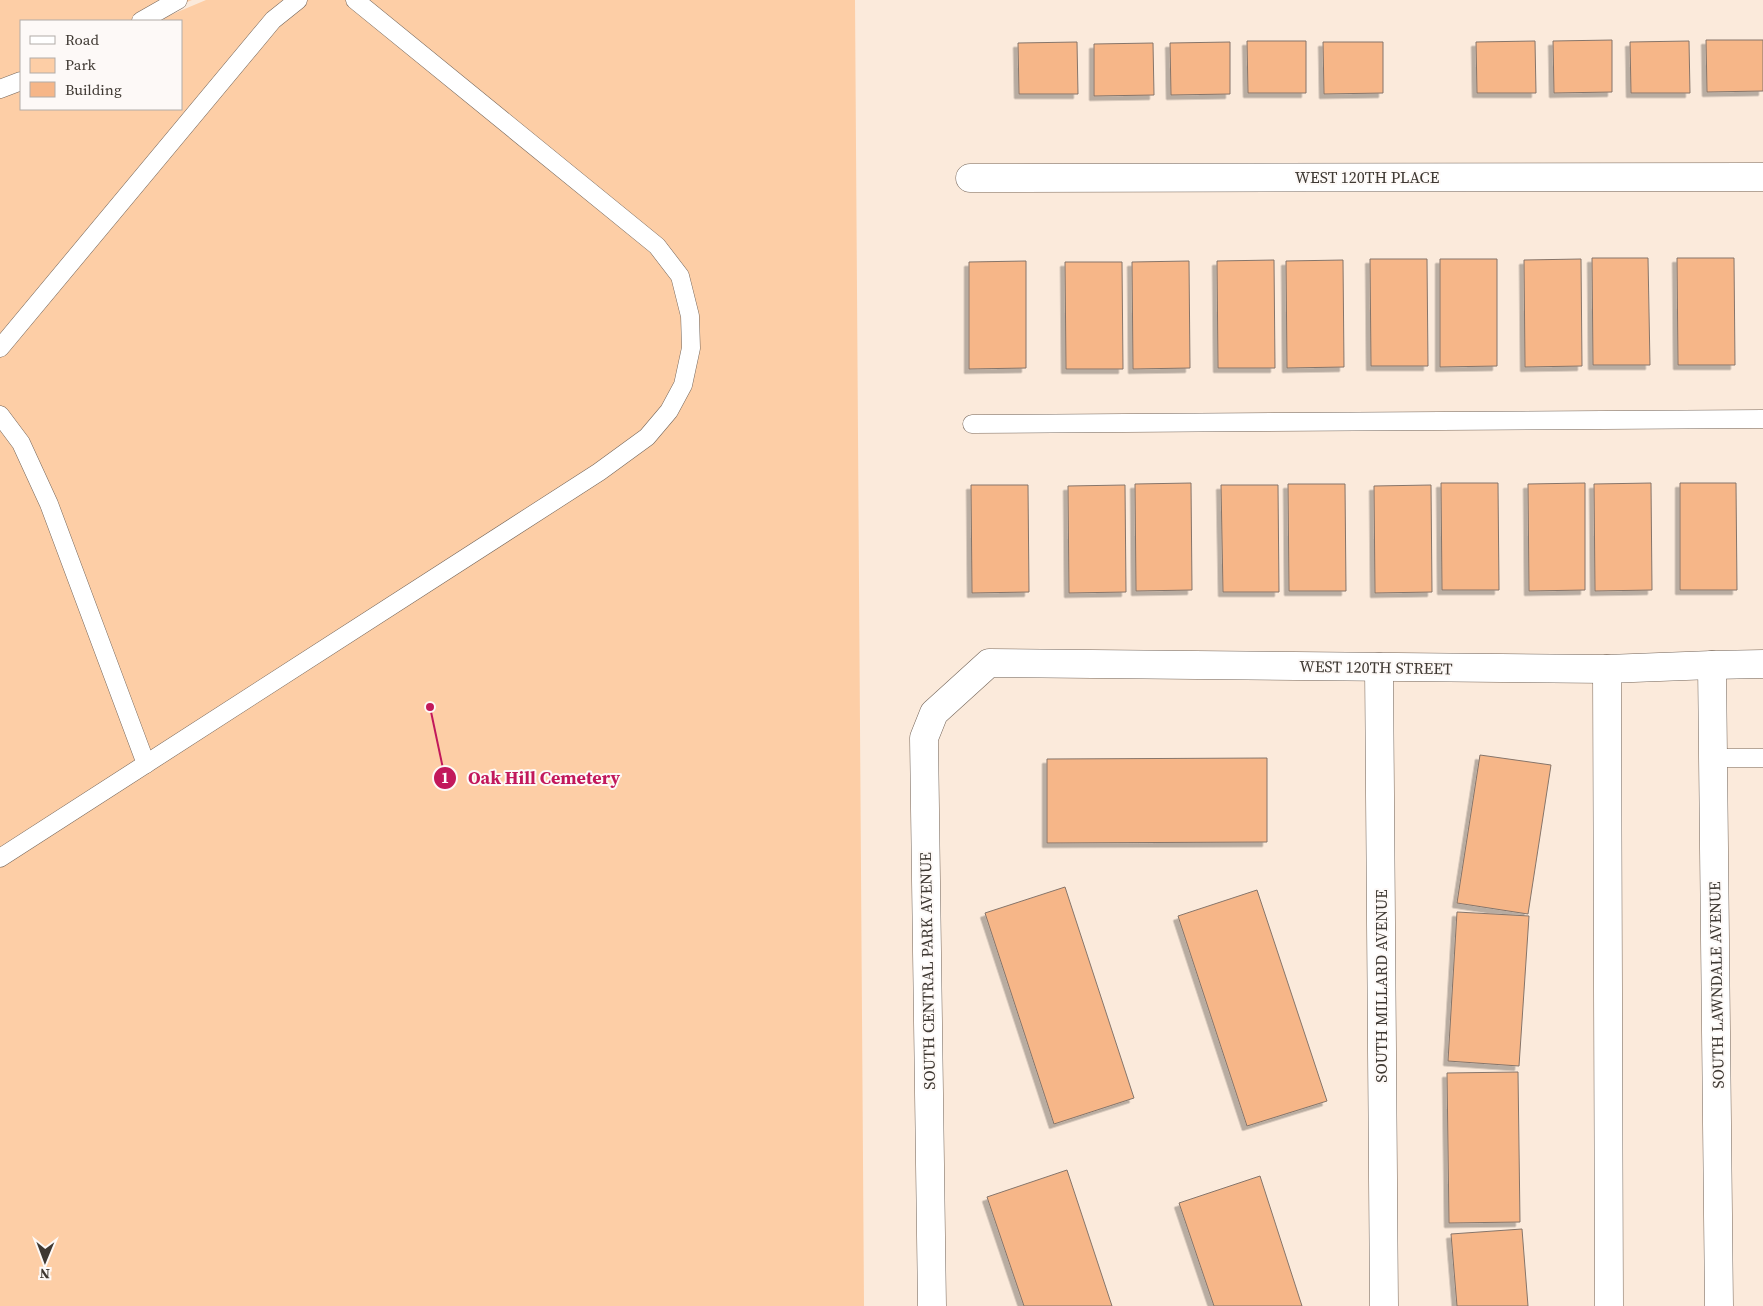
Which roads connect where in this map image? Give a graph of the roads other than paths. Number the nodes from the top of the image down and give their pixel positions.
1 (178, 0) edge
2 (298, 0) edge
3 (355, 0) edge
4 (143, 20) edge
5 (20, 81) edge
6 (0, 89) edge
7 (1763, 177) edge
8 (970, 178) dead end
9 (0, 348) edge
10 (0, 415) edge
11 (1763, 419) edge
12 (972, 424) dead end
13 (989, 662) joint
14 (1712, 664) junction
15 (1763, 664) edge
16 (1379, 666) junction
17 (1607, 669) junction
18 (1714, 758) junction
19 (1763, 758) edge
20 (146, 764) junction
21 (0, 858) edge
22 (932, 1306) edge
23 (1384, 1306) edge
24 (1609, 1306) edge
25 (1719, 1306) edge

1 - 4 lane
2 - 9 lane
3 - 20 lane
5 - 6 lane
7 - 8 street, WEST 120TH PLACE
10 - 20 lane
11 - 12 lane
13 - 16 street, WEST 120TH STREET
13 - 22 street, SOUTH CENTRAL PARK AVENUE
14 - 15 street, WEST 120TH STREET
14 - 17 street, WEST 120TH STREET
14 - 18 street, SOUTH LAWNDALE AVENUE
16 - 17 street, WEST 120TH STREET
16 - 23 street, SOUTH MILLARD AVENUE
17 - 24 street
18 - 19 lane
18 - 25 street, SOUTH LAWNDALE AVENUE
20 - 21 lane

